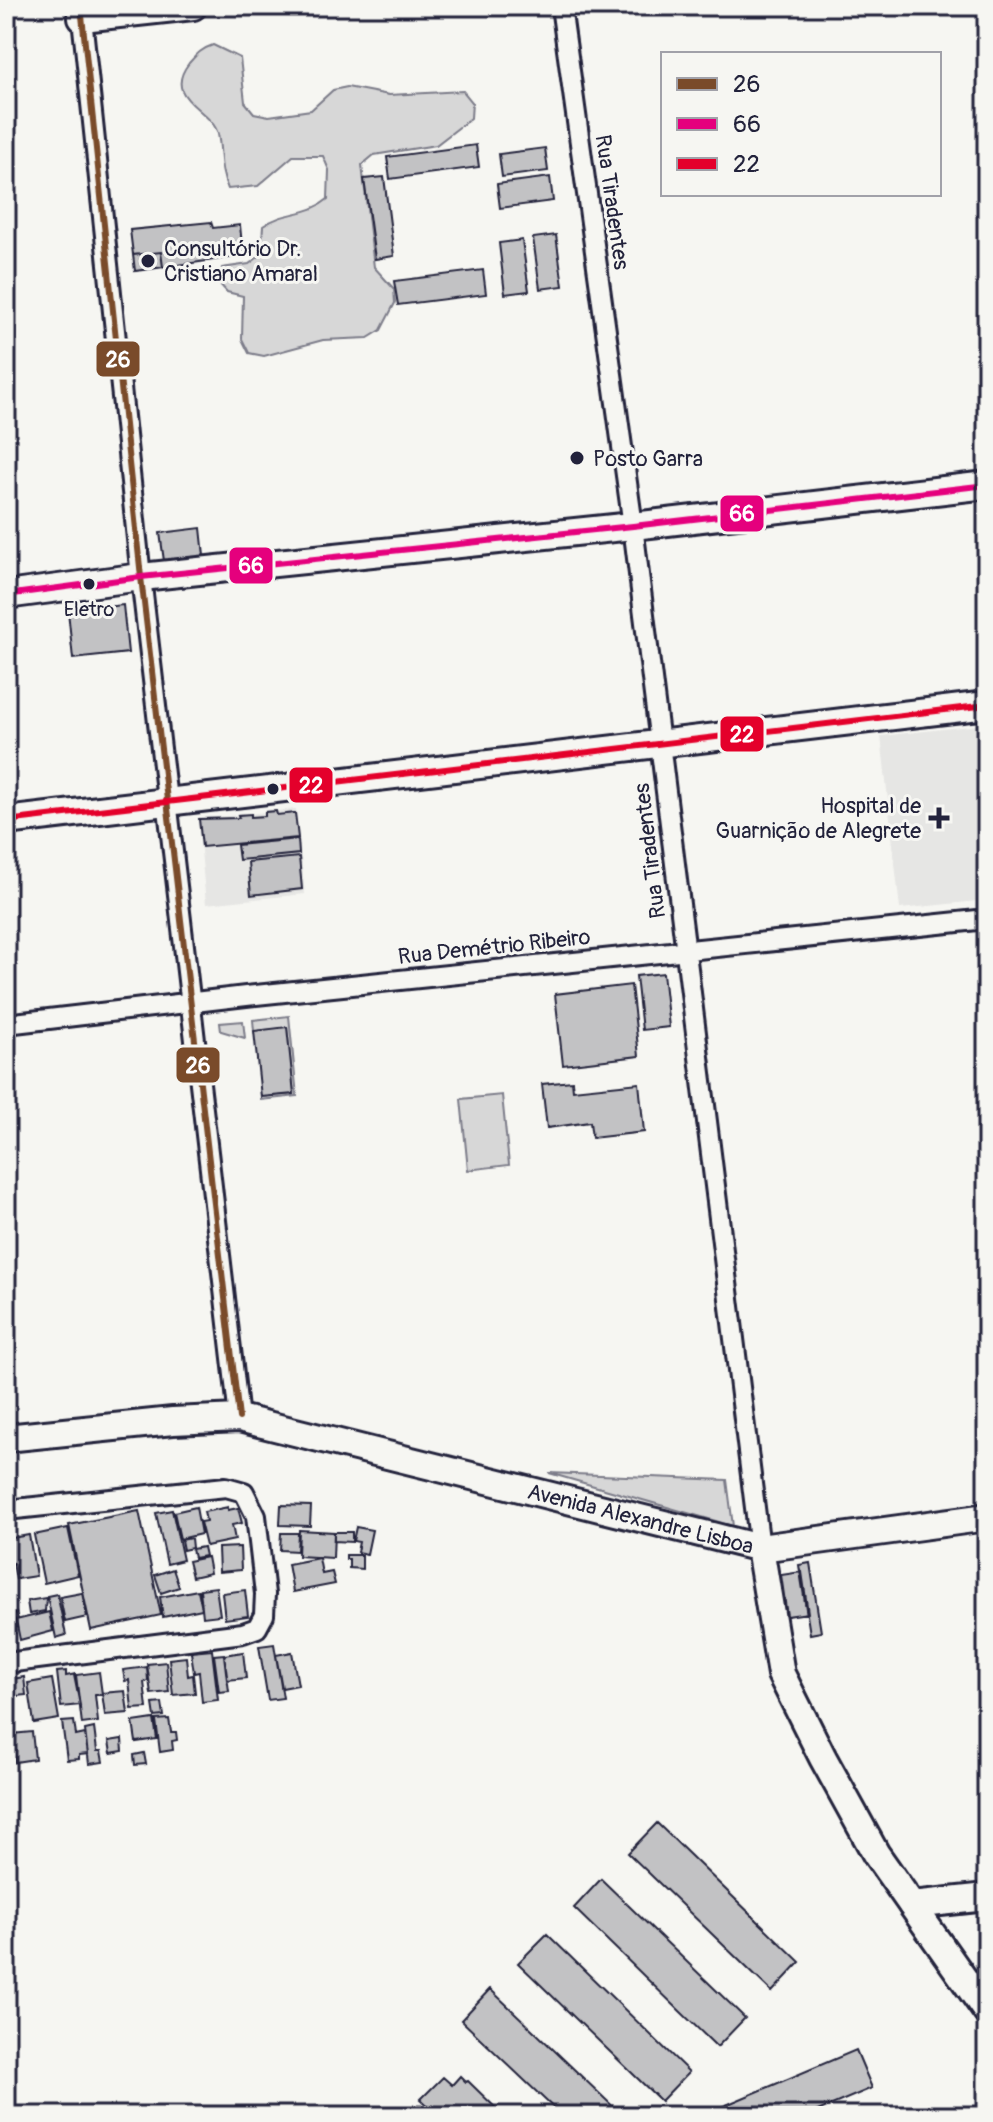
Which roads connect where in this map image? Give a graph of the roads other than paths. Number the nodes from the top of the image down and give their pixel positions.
1 (193, 6) edge
2 (561, 6) edge
3 (82, 12) edge
4 (987, 485) edge
5 (633, 526) junction
6 (141, 577) junction
7 (6, 595) edge
8 (987, 705) edge
9 (661, 745) junction
10 (167, 803) junction
11 (6, 821) edge
12 (987, 919) edge
13 (684, 950) junction
14 (192, 1002) junction
15 (6, 1024) edge
16 (239, 1418) junction
17 (6, 1438) edge
18 (6, 1510) edge
19 (987, 1517) edge
20 (760, 1548) junction
21 (6, 1663) edge
22 (987, 1897) edge
23 (912, 1905) junction
24 (987, 2012) edge

1 - 3 street
2 - 5 street, Rua Tiradentes
3 - 6 street
4 - 5 street
5 - 6 street
5 - 9 street, Rua Tiradentes
6 - 7 street
6 - 10 street
8 - 9 street
9 - 10 street
9 - 13 street, Rua Tiradentes
10 - 11 street
10 - 14 street
12 - 13 street, Rua Demétrio Ribeiro
13 - 14 street, Rua Demétrio Ribeiro
13 - 20 street, Rua Tiradentes
14 - 15 street, Rua Demétrio Ribeiro
14 - 16 street
16 - 17 street, Avenida Alexandre Lisboa
16 - 20 street, Avenida Alexandre Lisboa
18 - 21 street
19 - 20 street
20 - 23 street, Avenida Alexandre Lisboa
22 - 23 street
23 - 24 street, Avenida Alexandre Lisboa

